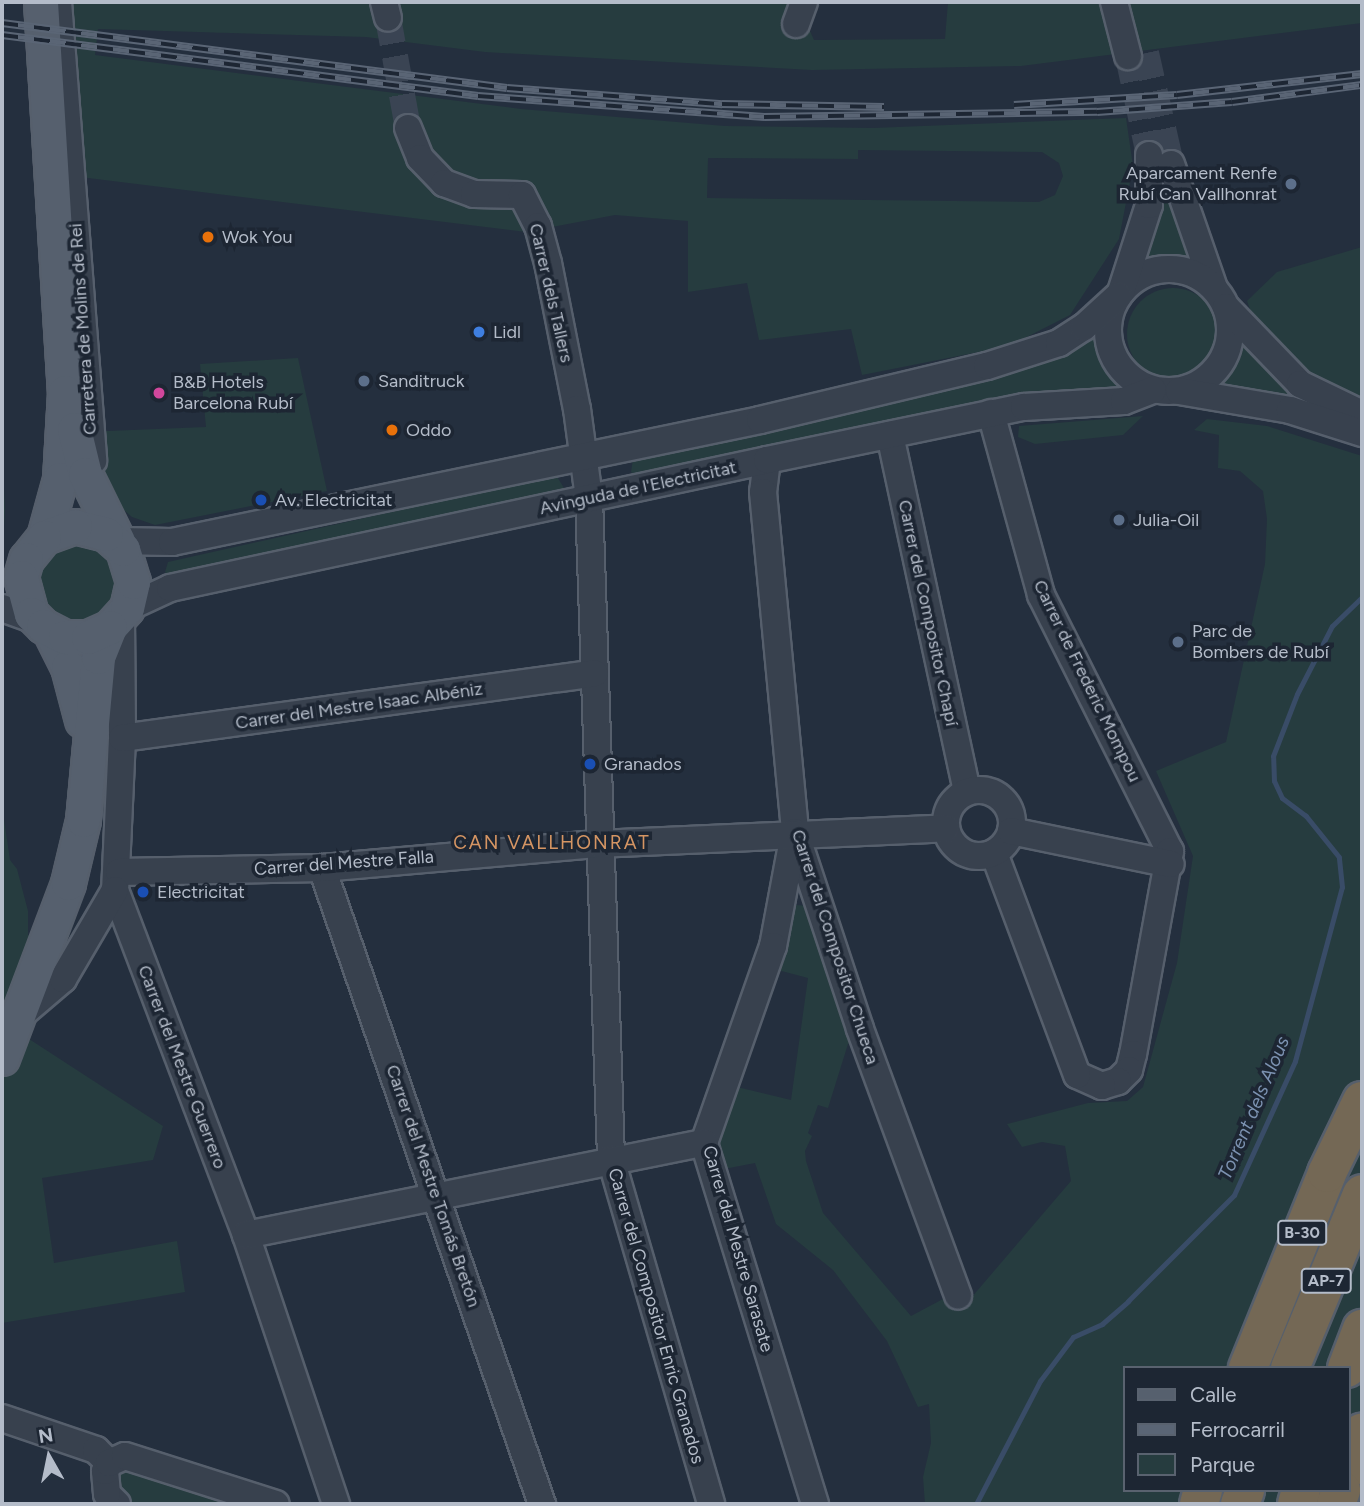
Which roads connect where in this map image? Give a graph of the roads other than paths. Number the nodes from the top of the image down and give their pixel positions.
1 (41, 2) edge
2 (58, 2) edge
3 (1114, 2) edge
4 (1130, 2) edge
5 (408, 128) tunnel mouth
6 (1119, 294) junction
7 (1220, 297) junction
8 (1166, 390) junction
9 (65, 392) junction
10 (991, 413) junction
11 (1362, 414) edge
12 (1362, 433) edge
13 (890, 435) junction
14 (583, 455) junction
15 (766, 460) junction
16 (589, 498) junction
17 (112, 531) junction
18 (44, 537) junction
19 (23, 565) junction
20 (2, 590) edge
21 (2, 608) edge
22 (119, 617) junction
23 (43, 626) junction
24 (595, 673) junction
25 (122, 738) junction
26 (88, 751) junction
27 (967, 791) junction
28 (946, 828) junction
29 (1011, 831) junction
30 (795, 832) junction
31 (598, 844) junction
32 (994, 853) junction
33 (1171, 864) junction
34 (322, 868) junction
35 (117, 881) junction
36 (16, 1018) junction
37 (2, 1058) edge
38 (1362, 1069) edge
39 (1362, 1101) edge
40 (704, 1143) junction
41 (611, 1159) junction
42 (1326, 1173) junction
43 (1362, 1194) edge
44 (436, 1195) junction
45 (246, 1235) junction
46 (958, 1296) dead end
47 (1362, 1329) edge
48 (1249, 1366) edge
49 (1291, 1366) edge
50 (1348, 1366) edge
51 (2, 1418) edge
52 (1362, 1433) edge
53 (109, 1463) junction
54 (1350, 1464) edge
55 (117, 1504) edge
56 (276, 1504) edge
57 (337, 1504) edge
58 (542, 1504) edge
59 (710, 1504) edge
60 (815, 1504) edge

1 - 9 main road, Carretera de Molins de Rei
2 - 17 street, Carretera de Molins de Rei
3 - 4 street
5 - 14 street, Carrer dels Tallers
6 - 7 street
6 - 7 street
6 - 8 street
6 - 14 street
7 - 8 street
7 - 11 street
8 - 10 street, Avinguda de l'Electricitat
8 - 12 street, Avinguda de l'Electricitat
9 - 17 main road, Carretera de Molins de Rei
9 - 18 main road, Carretera de Molins de Rei
10 - 13 street, Avinguda de l'Electricitat
10 - 33 street, Carrer de Frederic Mompou
13 - 15 street, Avinguda de l'Electricitat
13 - 27 street, Carrer del Compositor Chapí
14 - 16 street, Carrer del Compositor Enric Granados
14 - 17 street
15 - 16 street, Avinguda de l'Electricitat
15 - 30 street, Carrer del Compositor Chueca
16 - 22 street, Avinguda de l'Electricitat
16 - 24 street, Carrer del Compositor Enric Granados
17 - 18 main road
17 - 22 main road, Carretera de Molins de Rei
18 - 19 main road, Carretera de Molins de Rei
19 - 20 street
19 - 23 main road
21 - 23 street
22 - 23 main road
22 - 25 street, Carrer del Mestre Guerrero
22 - 26 main road, Carretera de Molins de Rei
23 - 26 main road
24 - 25 street, Carrer del Mestre Isaac Albéniz
24 - 31 street, Carrer del Compositor Enric Granados
25 - 35 street, Carrer del Mestre Guerrero
26 - 36 main road
27 - 28 street
27 - 29 street
28 - 30 street, Carrer del Mestre Falla
28 - 32 street
29 - 32 street
29 - 33 street
30 - 31 street, Carrer del Mestre Falla
30 - 40 street, Carrer del Mestre Sarasate
30 - 46 street, Carrer del Compositor Chueca
31 - 34 street, Carrer del Mestre Falla
31 - 41 street, Carrer del Compositor Enric Granados
32 - 33 street
34 - 35 street, Carrer del Mestre Falla
34 - 44 street, Carrer del Mestre Tomás Bretón
35 - 36 street
35 - 45 street, Carrer del Mestre Guerrero
36 - 37 main road
38 - 42 highway
39 - 42 highway, B-30
40 - 41 street
40 - 60 street, Carrer del Mestre Sarasate
41 - 44 street
41 - 59 street, Carrer del Compositor Enric Granados
42 - 48 highway, B-30
43 - 49 highway, AP-7
44 - 45 street
44 - 58 street, Carrer del Mestre Tomás Bretón
45 - 57 street, Carrer del Mestre Guerrero
47 - 50 highway
51 - 53 street
52 - 54 highway
53 - 55 street
53 - 56 street

